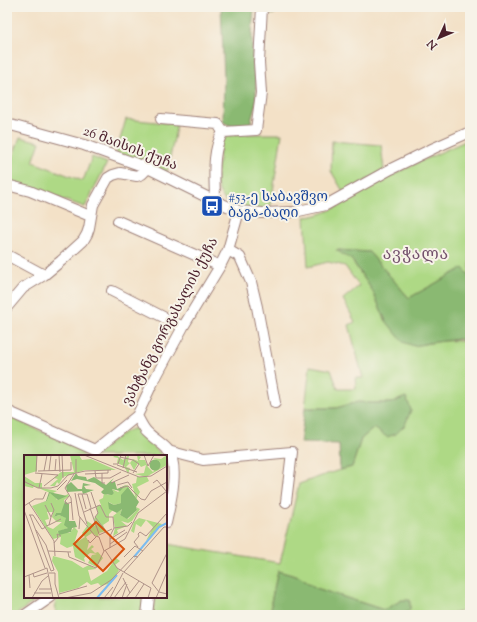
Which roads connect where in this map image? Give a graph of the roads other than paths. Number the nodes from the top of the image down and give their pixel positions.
1 (262, 7) edge
2 (161, 119) dead end
3 (7, 124) edge
4 (222, 132) junction
5 (470, 132) edge
6 (148, 168) junction
7 (7, 185) edge
8 (215, 201) junction
9 (239, 211) junction
10 (90, 216) junction
11 (118, 221) dead end
12 (228, 250) junction
13 (7, 254) edge
14 (220, 266) junction
15 (44, 275) junction
16 (112, 291) dead end
17 (7, 307) edge
18 (183, 327) junction
19 (275, 404) dead end
20 (7, 411) edge
21 (137, 416) junction
22 (168, 451) junction
23 (91, 453) edge
24 (286, 502) dead end
25 (167, 517) edge
26 (50, 598) edge
27 (149, 598) edge
28 (25, 615) edge
29 (146, 615) edge

1 - 4 street
2 - 4 street
3 - 6 street, 26 მაისის ქუჩა
4 - 8 street
5 - 9 street, 26 მაისის ქუჩა
6 - 8 street, 26 მაისის ქუჩა
6 - 10 street
7 - 10 street
8 - 9 street, 26 მაისის ქუჩა
9 - 12 street, ვახტანგ გორგასალის ქუჩა
10 - 15 street
11 - 14 street
12 - 14 street, ვახტანგ გორგასალის ქუჩა
12 - 19 street
13 - 15 street
14 - 18 street, ვახტანგ გორგასალის ქუჩა
15 - 17 street
16 - 18 street
18 - 21 street, ვახტანგ გორგასალის ქუჩა
20 - 23 street, ვახტანგ გორგასალის ქუჩა
21 - 22 street
21 - 23 street, ვახტანგ გორგასალის ქუჩა
22 - 24 street
22 - 25 street
26 - 28 street
27 - 29 street

